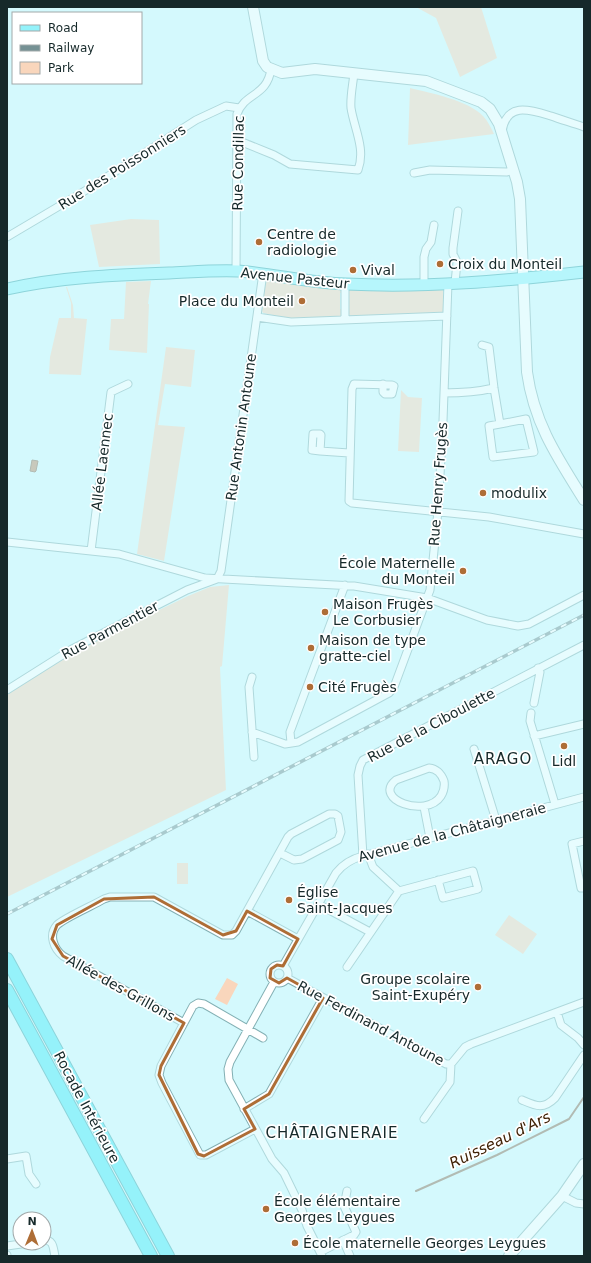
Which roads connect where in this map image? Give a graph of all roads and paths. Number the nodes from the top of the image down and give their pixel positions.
1 (253, 7) edge
2 (271, 69) junction
3 (354, 73) junction
4 (240, 108) junction
5 (584, 127) edge
6 (502, 134) junction
7 (237, 140) junction
8 (514, 170) junction
9 (414, 173) dead end
10 (458, 211) dead end
11 (434, 225) dead end
12 (7, 237) edge
13 (236, 271) junction
14 (584, 272) edge
15 (263, 274) junction
16 (523, 279) junction
17 (451, 283) junction
18 (345, 284) junction
19 (424, 284) junction
20 (7, 289) edge
21 (447, 316) junction
22 (257, 317) junction
23 (345, 320) junction
24 (482, 345) dead end
25 (128, 384) dead end
26 (383, 384) dead end
27 (494, 388) junction
28 (444, 392) junction
29 (500, 424) junction
30 (320, 451) dead end
31 (350, 453) junction
32 (584, 500) edge
33 (438, 511) junction
34 (584, 534) edge
35 (7, 542) edge
36 (90, 551) junction
37 (217, 579) junction
38 (345, 585) junction
39 (584, 595) edge
40 (428, 598) junction
41 (584, 645) edge
42 (538, 668) junction
43 (252, 677) dead end
44 (7, 690) edge
45 (534, 703) dead end
46 (531, 713) dead end
47 (584, 724) edge
48 (252, 732) junction
49 (534, 736) junction
50 (291, 743) junction
51 (474, 749) dead end
52 (254, 758) dead end
53 (584, 797) edge
54 (555, 804) junction
55 (424, 807) junction
56 (496, 820) junction
57 (430, 838) junction
58 (584, 841) edge
59 (280, 852) junction
60 (365, 855) junction
61 (438, 880) junction
62 (584, 888) edge
63 (399, 891) junction
64 (318, 904) junction
65 (247, 911) junction
66 (370, 932) junction
67 (298, 939) junction
68 (8, 962) edge
69 (283, 966) junction
70 (347, 967) dead end
71 (287, 978) junction
72 (274, 982) junction
73 (7, 990) edge
74 (323, 998) junction
75 (584, 1002) edge
76 (557, 1012) junction
77 (184, 1023) junction
78 (248, 1030) junction
79 (264, 1038) dead end
80 (584, 1045) edge
81 (584, 1055) edge
82 (451, 1064) junction
83 (522, 1100) dead end
84 (244, 1109) junction
85 (424, 1119) dead end
86 (256, 1129) junction
87 (7, 1159) edge
88 (584, 1164) edge
89 (36, 1184) dead end
90 (347, 1191) dead end
91 (562, 1196) junction
92 (584, 1204) edge
93 (343, 1240) junction
94 (52, 1243) edge
95 (321, 1254) edge
96 (55, 1256) edge
97 (150, 1256) edge
98 (168, 1256) edge
99 (350, 1256) edge
100 (509, 1256) edge

1 - 2 main road
2 - 3 main road
2 - 4 street, Rue Condillac
3 - 6 main road
3 - 7 street
4 - 7 street, Rue Condillac
4 - 12 street, Rue des Poissonniers
5 - 6 street
6 - 8 main road
7 - 13 street, Rue Condillac
8 - 9 street
8 - 16 main road
10 - 17 street, Rue Henry Frugès
11 - 19 street
13 - 15 main road, Avenue Pasteur
13 - 20 main road, Avenue Pasteur
14 - 16 main road, Avenue Pasteur
15 - 18 main road, Avenue Pasteur
15 - 22 street, Rue Antonin Antoune
16 - 17 main road, Avenue Pasteur
16 - 32 main road
17 - 19 main road, Avenue Pasteur
17 - 21 street, Rue Henry Frugès
18 - 19 main road, Avenue Pasteur
18 - 23 street
21 - 23 street
21 - 28 street, Rue Henry Frugès
22 - 23 street
22 - 37 street, Rue Antonin Antoune
24 - 27 street
25 - 36 street, Allée Laennec
26 - 31 street
27 - 28 street
27 - 29 street
28 - 33 street, Rue Henry Frugès
29 - 29 street
30 - 31 street
31 - 33 street
33 - 34 street
33 - 40 street, Rue Henry Frugès
35 - 36 street
36 - 37 street
37 - 38 street
37 - 44 street, Rue Parmentier
38 - 40 street
38 - 50 street
39 - 40 street
40 - 50 street, Rue Henry Frugès
41 - 42 street, Rue de la Ciboulette
42 - 45 street
42 - 60 street, Rue de la Ciboulette
43 - 48 street
46 - 49 street
47 - 49 street
48 - 50 street
48 - 52 street
49 - 54 street
51 - 56 street
53 - 54 street, Avenue de la Châtaigneraie
54 - 56 street, Avenue de la Châtaigneraie
55 - 55 street
55 - 57 street
56 - 57 street, Avenue de la Châtaigneraie
57 - 60 street, Avenue de la Châtaigneraie
58 - 62 street
59 - 59 street
59 - 65 street
60 - 63 street
60 - 64 street, Avenue de la Châtaigneraie
61 - 61 street
61 - 63 street
63 - 66 street
64 - 66 street
64 - 67 street, Avenue de la Châtaigneraie
65 - 67 street
65 - 77 street, Allée des Grillons
66 - 70 street
67 - 69 street, Avenue de la Châtaigneraie
68 - 98 highway, Rocade Intérieure
69 - 71 street
69 - 72 street
71 - 72 street
71 - 74 street, Rue Ferdinand Antoune
72 - 78 street
73 - 97 highway
74 - 82 street, Rue Ferdinand Antoune
74 - 84 street
75 - 76 street, Rue Ferdinand Antoune
76 - 80 street
76 - 82 street, Rue Ferdinand Antoune
77 - 78 street
77 - 86 street
78 - 79 street
78 - 84 street
81 - 83 street
82 - 85 street
84 - 86 street
86 - 95 street
87 - 89 street
88 - 91 main road
90 - 93 street
91 - 92 street
91 - 100 main road
93 - 95 street
93 - 99 street
94 - 96 street

